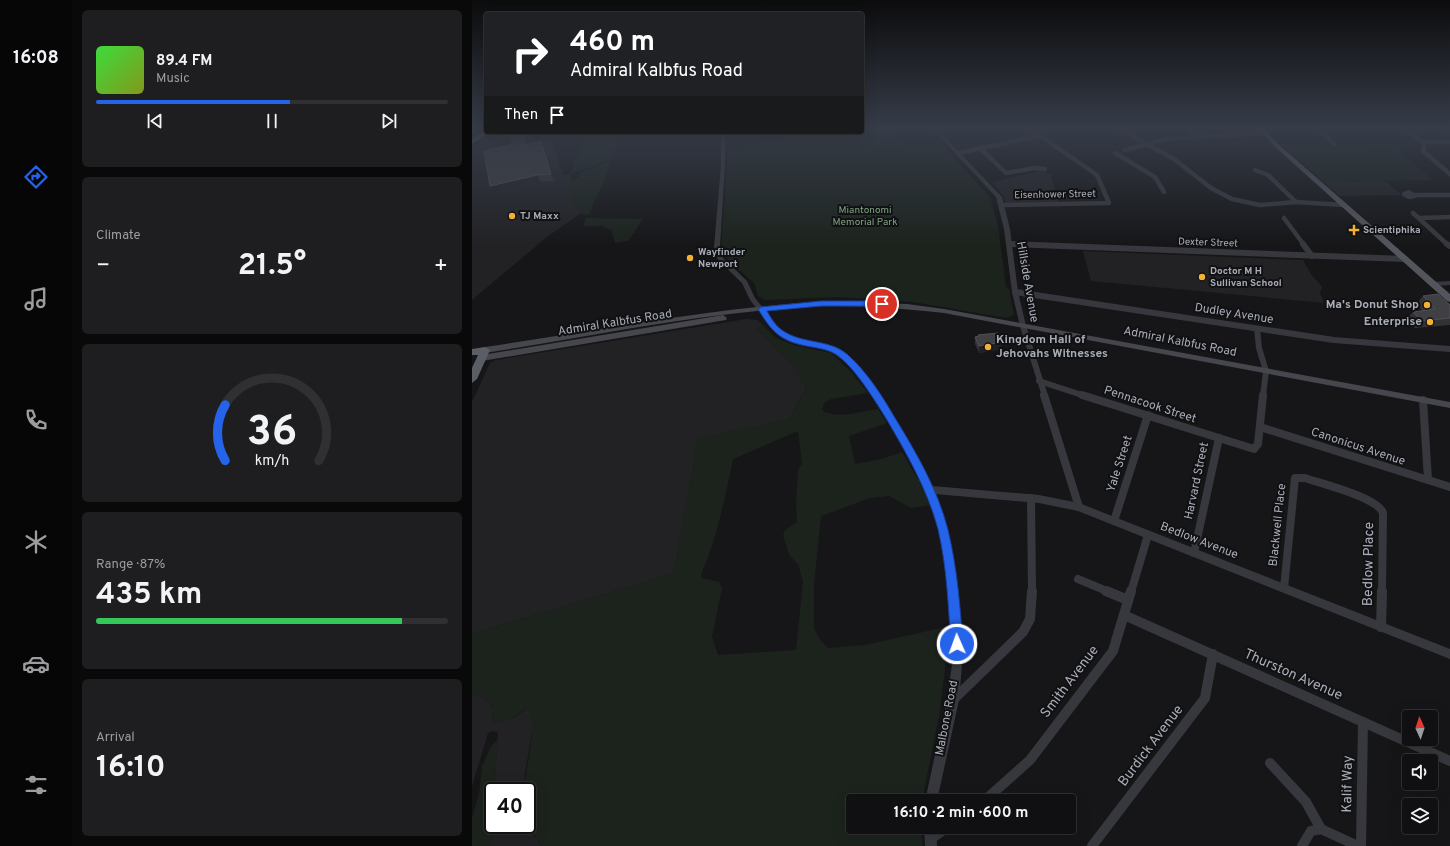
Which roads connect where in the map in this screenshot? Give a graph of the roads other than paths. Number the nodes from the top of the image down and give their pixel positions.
1 (723, 167) edge
2 (972, 167) edge
3 (1000, 167) edge
4 (1084, 167) edge
5 (1139, 167) edge
6 (1185, 167) edge
7 (1303, 167) edge
8 (1442, 167) edge
9 (1045, 169) dead end
10 (1255, 170) dead end
11 (1450, 174) edge
12 (1164, 192) dead end
13 (1414, 195) dead end
14 (1450, 195) edge
15 (1296, 202) junction
16 (1002, 205) junction
17 (1344, 205) junction
18 (1413, 213) dead end
19 (1450, 217) edge
20 (1284, 218) dead end
21 (1419, 218) junction
22 (1009, 244) junction
23 (1450, 246) edge
24 (1312, 256) junction
25 (1405, 259) junction
26 (1450, 283) edge
27 (1433, 284) junction
28 (1015, 292) junction
29 (1450, 299) edge
30 (761, 309) junction
31 (1022, 326) junction
32 (1257, 328) junction
33 (1450, 349) edge
34 (476, 355) edge
35 (1266, 371) junction
36 (472, 379) edge
37 (1039, 381) junction
38 (1423, 400) junction
39 (1450, 405) edge
40 (1148, 416) junction
41 (1260, 427) junction
42 (1219, 438) junction
43 (1428, 480) junction
44 (1450, 487) edge
45 (929, 490) junction
46 (1031, 498) junction
47 (1376, 504) joint
48 (1079, 507) junction
49 (1114, 521) junction
50 (1148, 535) junction
51 (1194, 553) junction
52 (1078, 579) dead end
53 (1284, 588) junction
54 (1128, 600) junction
55 (1124, 615) junction
56 (1381, 627) junction
57 (1213, 654) junction
58 (1450, 654) edge
59 (953, 700) junction
60 (1363, 722) junction
61 (1450, 761) edge
62 (1270, 763) dead end
63 (933, 794) edge
64 (992, 794) edge
65 (1321, 829) junction
66 (1092, 846) edge
67 (1302, 846) edge
68 (1358, 846) edge
69 (1361, 846) edge

1 - 30 street, Malbone Road
2 - 16 street, Hillside Avenue
3 - 9 street
4 - 16 street, Eisenhower Street
5 - 12 street
6 - 15 street
7 - 17 main road
8 - 11 street
10 - 15 street
13 - 14 street
15 - 17 street
16 - 22 street, Hillside Avenue
17 - 25 main road
18 - 21 street
19 - 21 street
20 - 24 street
21 - 23 street
22 - 24 street, Dexter Street
22 - 28 street, Hillside Avenue
24 - 25 street, Dexter Street
25 - 27 main road
26 - 27 street
27 - 29 main road
28 - 31 street, Hillside Avenue
28 - 32 street, Dudley Avenue
30 - 31 main road, Admiral Kalbfus Road
30 - 34 main road, Admiral Kalbfus Road
30 - 45 street, Malbone Road
31 - 35 main road, Admiral Kalbfus Road
31 - 37 street, Hillside Avenue
32 - 33 street, Dudley Avenue
32 - 35 street
34 - 36 highway
35 - 38 main road, Admiral Kalbfus Road
35 - 41 street
37 - 40 street, Pennacook Street
37 - 48 street, Hillside Avenue
38 - 39 main road, Admiral Kalbfus Road
38 - 43 street
40 - 42 street, Pennacook Street
40 - 49 street, Yale Street
41 - 42 street, Pennacook Street
41 - 43 street, Canonicus Avenue
42 - 51 street, Harvard Street
43 - 44 street, Canonicus Avenue
45 - 46 street, Bedlow Avenue
45 - 59 street, Malbone Road
46 - 48 street, Bedlow Avenue
46 - 59 street
47 - 53 street, Blackwell Place
47 - 56 street, Bedlow Place
48 - 49 street, Bedlow Avenue
49 - 50 street, Bedlow Avenue
50 - 51 street, Bedlow Avenue
50 - 54 street, Smith Avenue
51 - 53 street, Bedlow Avenue
52 - 54 street
53 - 56 street, Bedlow Avenue
54 - 55 street, Smith Avenue
55 - 57 street, Thurston Avenue
55 - 64 street, Smith Avenue
56 - 58 street, Bedlow Avenue
57 - 60 street, Thurston Avenue
57 - 66 street, Burdick Avenue
59 - 63 street, Malbone Road
60 - 61 street, Thurston Avenue
60 - 69 street, Kalif Way
62 - 65 street
65 - 67 street
65 - 68 street

